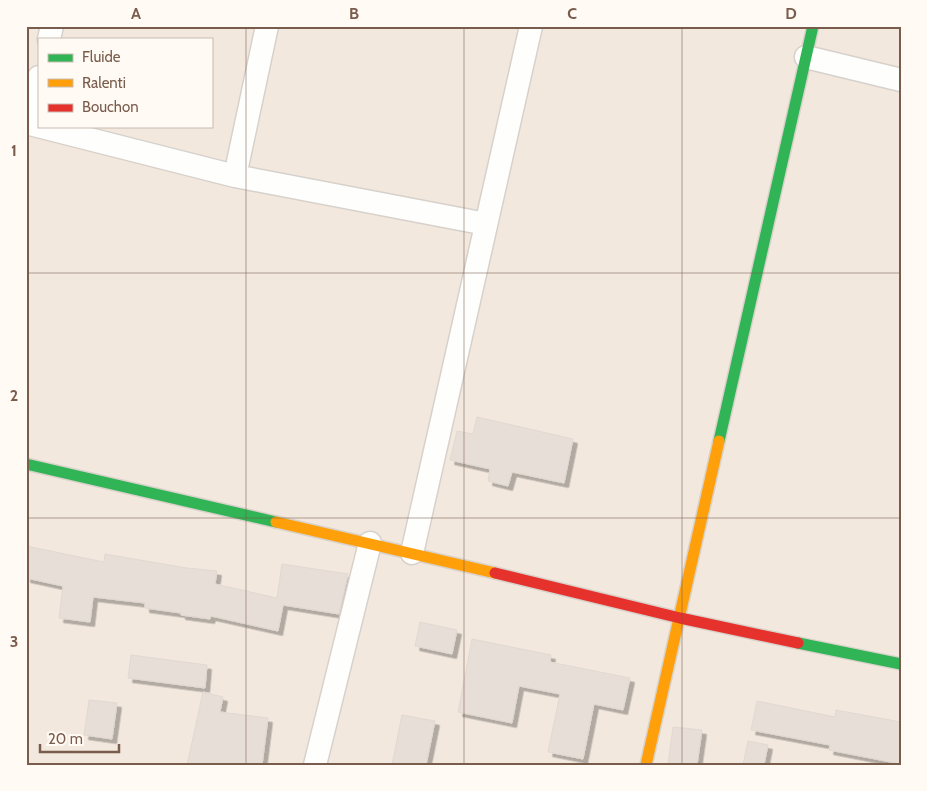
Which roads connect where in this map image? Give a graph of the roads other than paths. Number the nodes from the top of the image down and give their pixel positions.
1 (267, 26) edge
2 (530, 26) edge
3 (813, 26) edge
4 (806, 57) junction
5 (901, 80) edge
6 (38, 81) edge
7 (27, 124) edge
8 (43, 128) edge
9 (234, 176) junction
10 (486, 224) junction
11 (26, 464) edge
12 (370, 543) junction
13 (412, 553) junction
14 (680, 618) junction
15 (901, 664) edge
16 (315, 765) edge
17 (646, 765) edge

1 - 9 street
2 - 10 street
3 - 4 street
4 - 5 street
4 - 14 street
6 - 7 street
8 - 9 street
9 - 10 street
10 - 13 street
11 - 12 street
12 - 13 street
12 - 16 street
13 - 14 street
14 - 15 street
14 - 17 street

